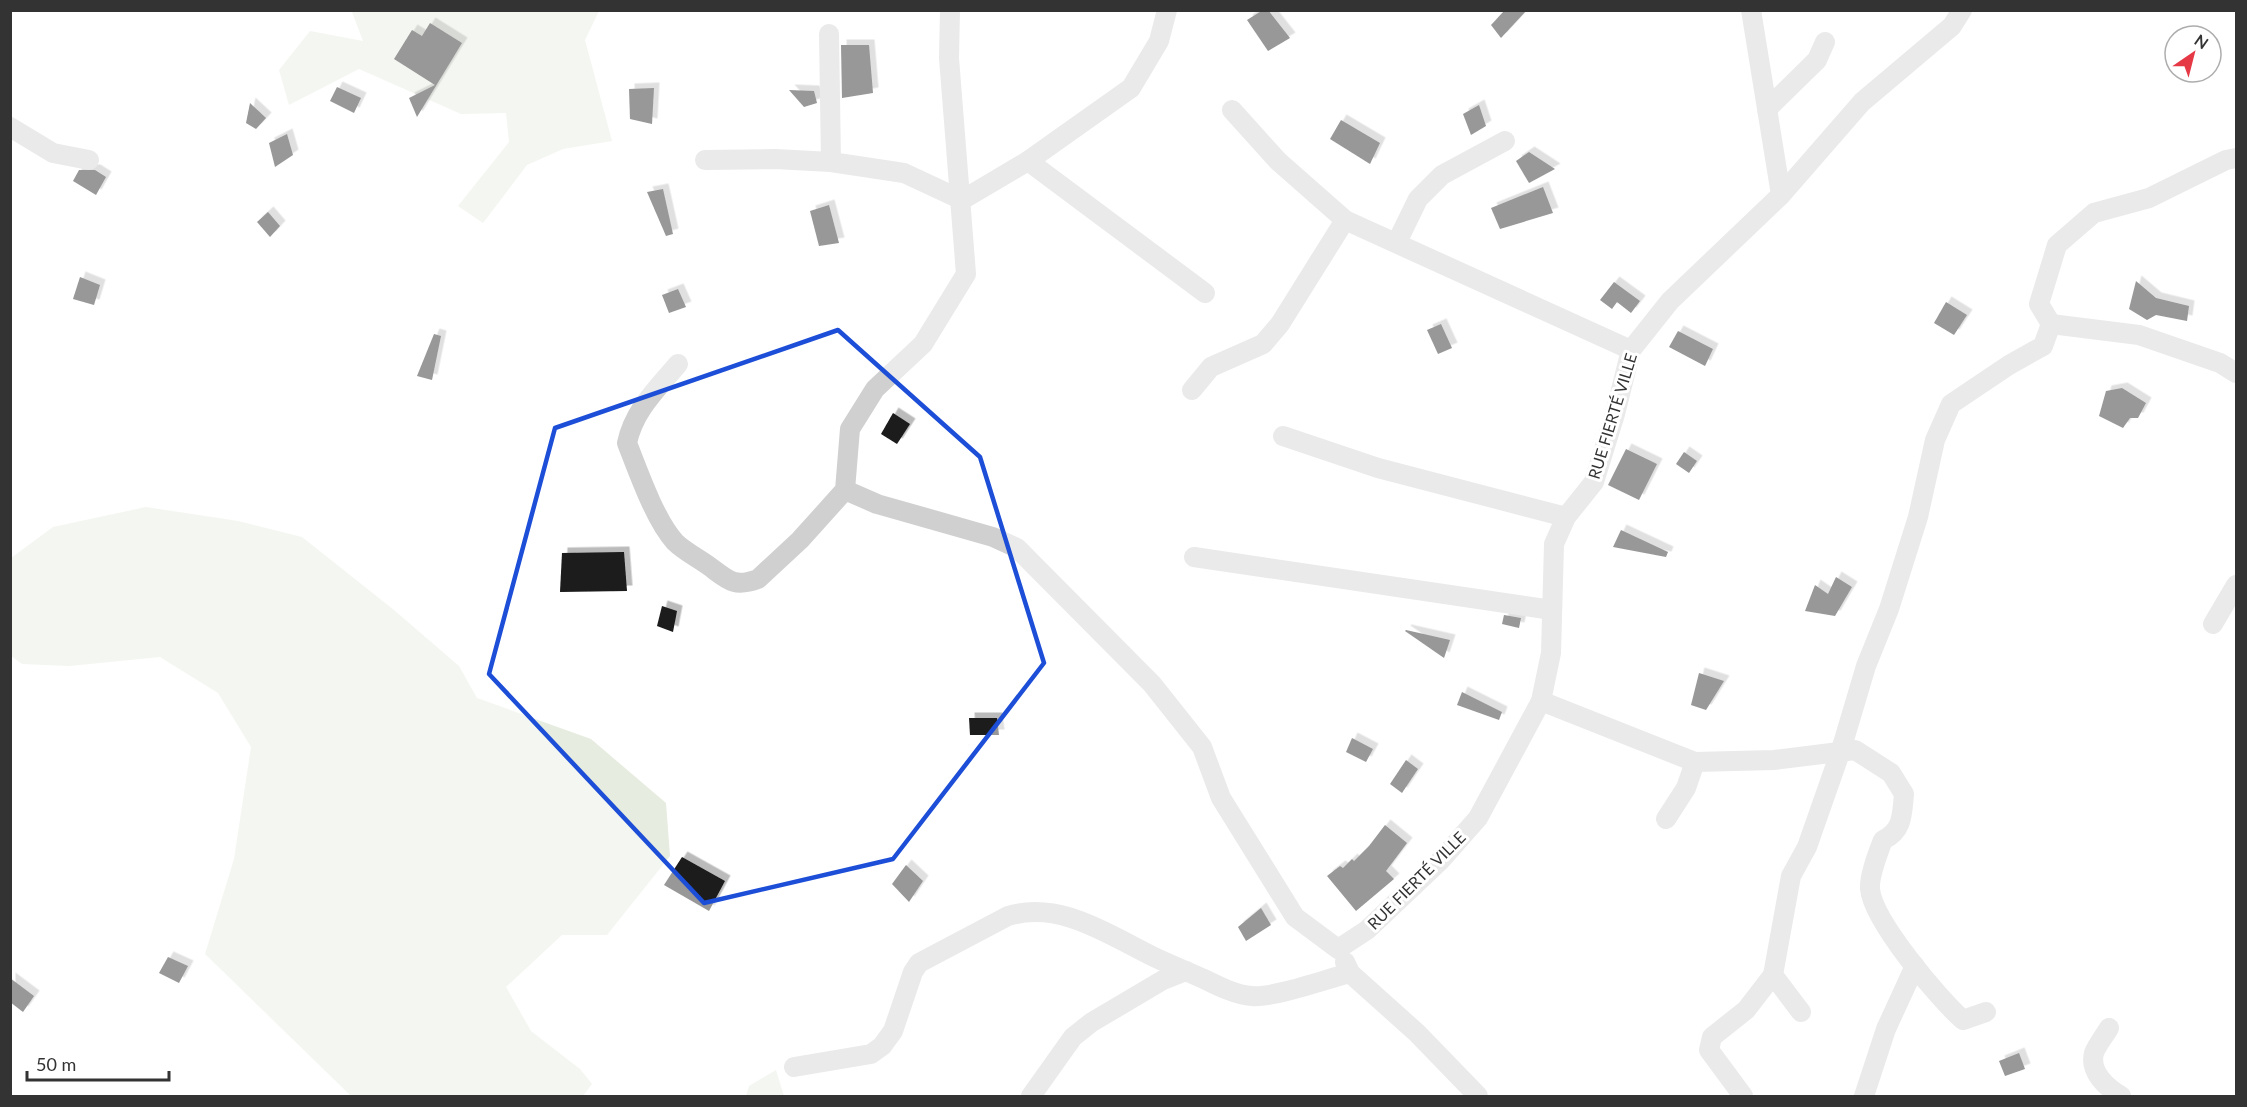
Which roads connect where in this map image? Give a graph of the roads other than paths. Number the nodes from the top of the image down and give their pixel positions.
1 (950, 10) edge
2 (1167, 10) edge
3 (1751, 10) edge
4 (1962, 10) edge
5 (829, 34) dead end
6 (1825, 42) dead end
7 (1767, 109) junction
8 (1232, 110) dead end
9 (10, 127) edge
10 (1505, 141) dead end
11 (2236, 158) edge
12 (89, 160) dead end
13 (705, 160) dead end
14 (1028, 161) junction
15 (831, 162) junction
16 (1781, 195) junction
17 (962, 200) junction
18 (1345, 220) junction
19 (1397, 242) junction
20 (1205, 293) dead end
21 (2051, 324) junction
22 (1631, 350) junction
23 (678, 364) dead end
24 (2236, 373) edge
25 (1192, 390) dead end
26 (1283, 436) dead end
27 (845, 490) junction
28 (1566, 517) junction
29 (1194, 557) dead end
30 (2236, 585) edge
31 (1552, 610) junction
32 (2212, 624) dead end
33 (1541, 701) junction
34 (1841, 750) junction
35 (1695, 762) junction
36 (1666, 819) dead end
37 (1338, 949) junction
38 (1915, 966) junction
39 (1186, 971) junction
40 (1350, 973) junction
41 (1773, 975) junction
42 (1801, 1012) dead end
43 (1986, 1012) dead end
44 (2109, 1028) dead end
45 (794, 1067) dead end
46 (1031, 1096) edge
47 (1478, 1096) edge
48 (1743, 1096) edge
49 (1864, 1096) edge
50 (2121, 1096) edge

1 - 17 street
2 - 14 street
3 - 7 street
4 - 16 street, RUE FIERTÉ VILLE
5 - 15 street
6 - 7 street
7 - 16 street
8 - 18 street
9 - 12 street
10 - 19 street
11 - 21 street
13 - 15 street
14 - 17 street
14 - 20 street
15 - 17 street
16 - 22 street, RUE FIERTÉ VILLE
17 - 27 street
18 - 19 street
18 - 25 street
19 - 22 street
21 - 24 street
21 - 34 street
22 - 28 street, RUE FIERTÉ VILLE
23 - 27 street
26 - 28 street
27 - 37 street
28 - 31 street, RUE FIERTÉ VILLE
29 - 31 street
30 - 32 street
31 - 33 street, RUE FIERTÉ VILLE
33 - 35 street
33 - 37 street, RUE FIERTÉ VILLE
34 - 35 street
34 - 38 street
34 - 41 street
35 - 36 street
37 - 40 street
38 - 43 street
38 - 49 street
39 - 40 street
39 - 45 street
39 - 46 street
40 - 47 street
41 - 42 street
41 - 48 street
44 - 50 street

